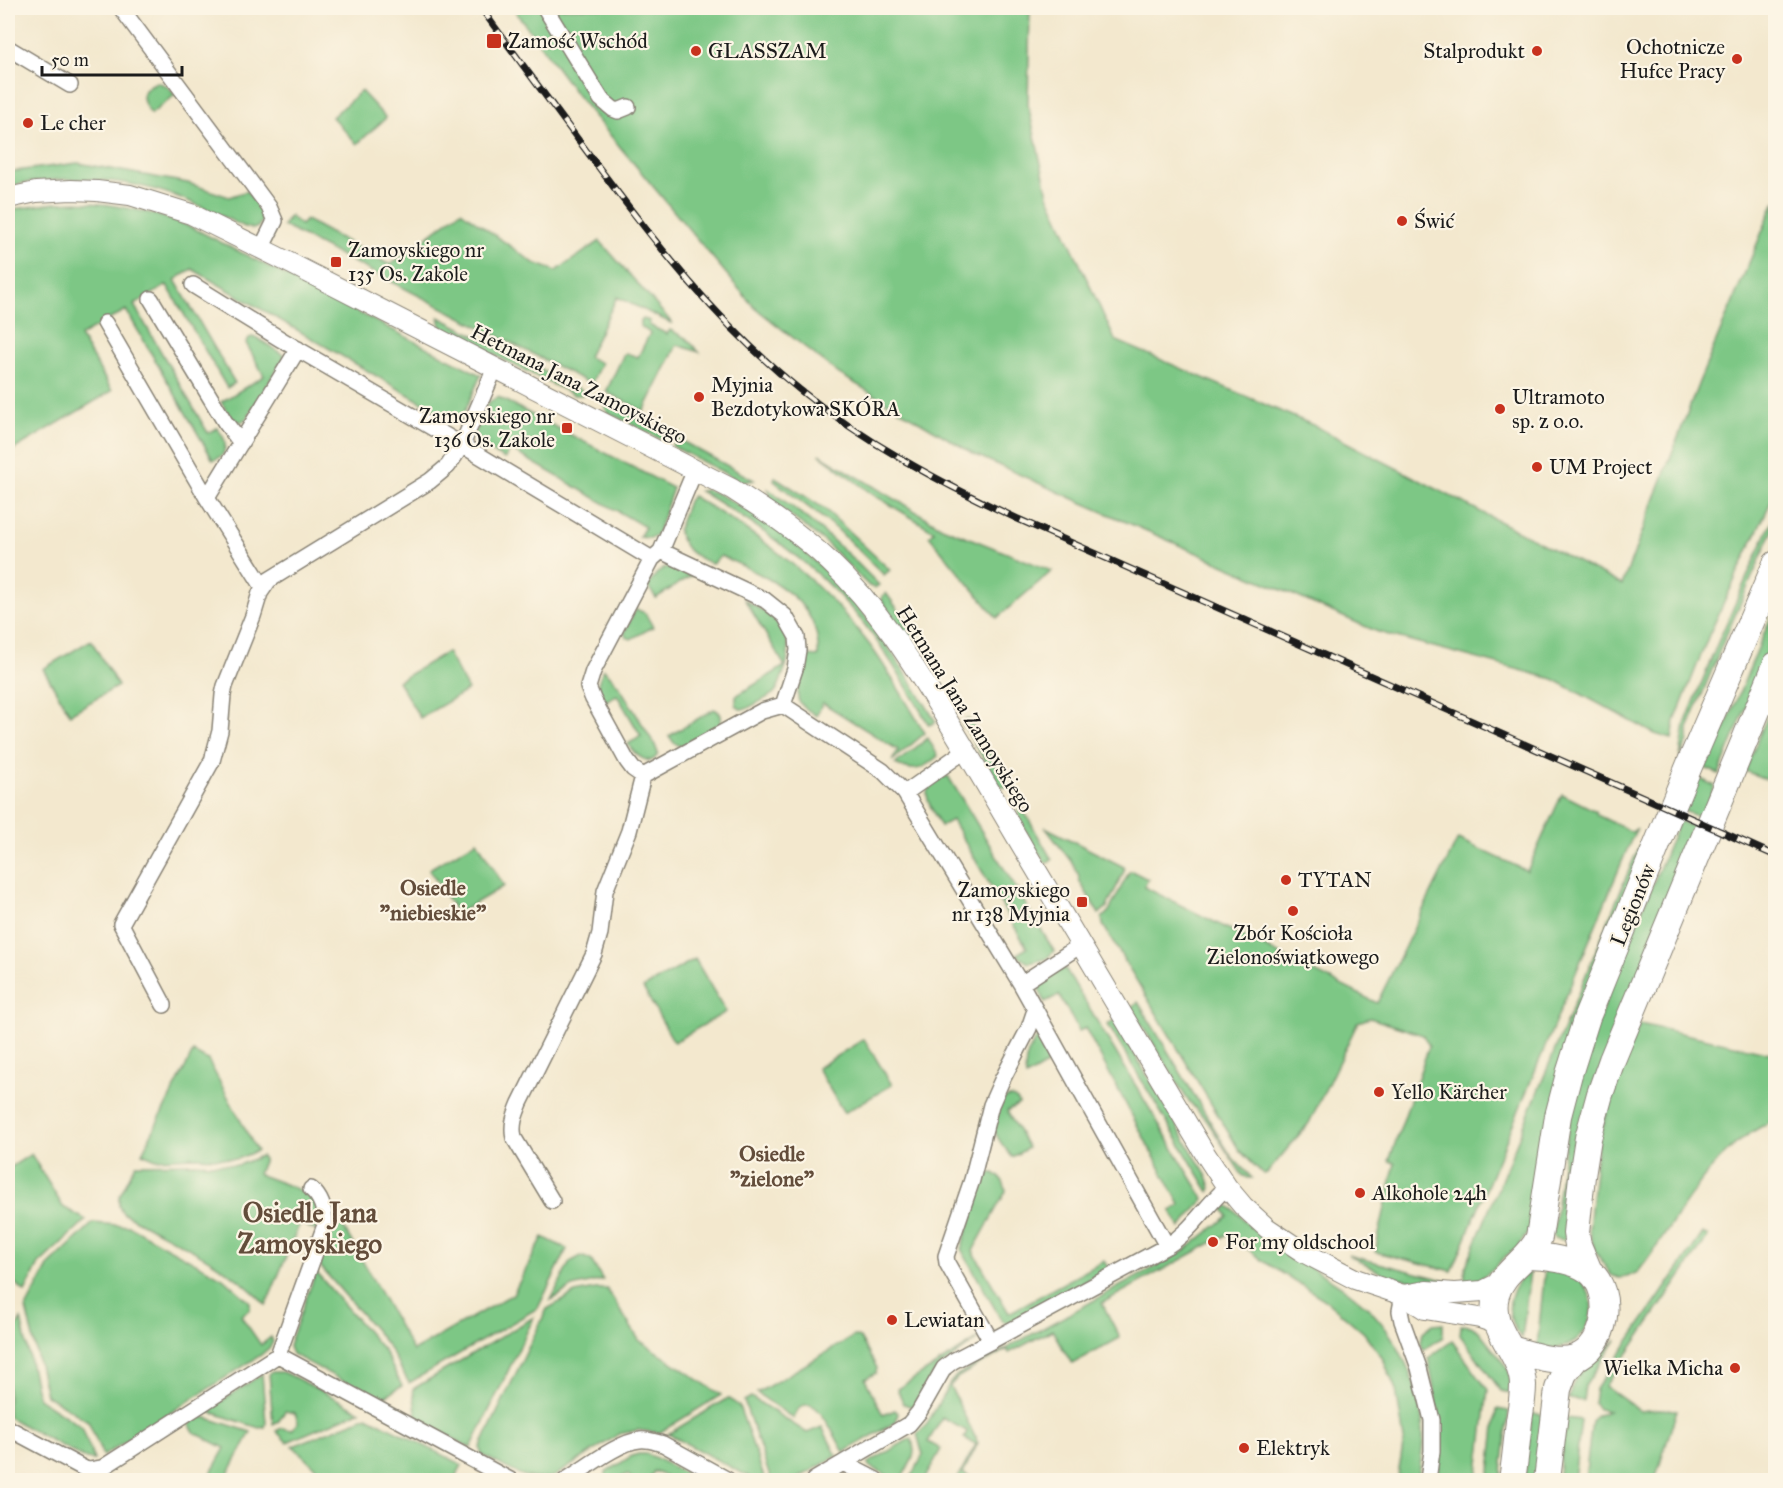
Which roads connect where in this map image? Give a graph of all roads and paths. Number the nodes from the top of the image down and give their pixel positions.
1 (121, 8) edge
2 (545, 8) edge
3 (8, 48) edge
4 (70, 85) dead end
5 (628, 107) dead end
6 (8, 198) edge
7 (261, 249) junction
8 (192, 285) dead end
9 (151, 299) dead end
10 (105, 322) dead end
11 (298, 349) junction
12 (495, 368) junction
13 (241, 443) junction
14 (462, 445) junction
15 (695, 470) junction
16 (207, 498) junction
17 (656, 555) junction
18 (1776, 564) edge
19 (262, 587) junction
20 (1776, 665) edge
21 (783, 705) junction
22 (966, 750) junction
23 (643, 776) junction
24 (906, 793) junction
25 (1081, 945) junction
26 (1021, 984) junction
27 (164, 1005) dead end
28 (1035, 1010) junction
29 (1227, 1187) junction
30 (311, 1189) dead end
31 (552, 1202) dead end
32 (1167, 1246) junction
33 (1527, 1256) junction
34 (1589, 1271) junction
35 (1501, 1282) junction
36 (1403, 1295) junction
37 (1498, 1324) junction
38 (991, 1341) junction
39 (1511, 1349) junction
40 (278, 1355) junction
41 (1577, 1357) junction
42 (8, 1428) edge
43 (843, 1463) junction
44 (510, 1480) edge
45 (566, 1480) edge
46 (728, 1480) edge
47 (814, 1480) edge
48 (876, 1480) edge
49 (1428, 1480) edge
50 (1512, 1480) edge
51 (1547, 1480) edge

1 - 7 street
2 - 5 street
3 - 4 street
6 - 7 street, Hetmana Jana Zamoyskiego
7 - 12 street, Hetmana Jana Zamoyskiego
8 - 11 street
9 - 13 street
10 - 16 street
11 - 13 street
11 - 14 street
12 - 14 street
12 - 15 street, Hetmana Jana Zamoyskiego
13 - 16 street
14 - 17 street
14 - 19 street
15 - 17 street
15 - 22 street, Hetmana Jana Zamoyskiego
16 - 19 street
17 - 21 street
17 - 23 street
18 - 33 highway, Legionów
19 - 27 street
20 - 34 highway, Legionów
21 - 23 street
21 - 24 street
22 - 24 street
22 - 25 street, Hetmana Jana Zamoyskiego
23 - 31 street
24 - 26 street
25 - 26 street
25 - 29 street, Hetmana Jana Zamoyskiego
26 - 28 street
28 - 32 street
28 - 38 street
29 - 32 street
29 - 36 street, Hetmana Jana Zamoyskiego
30 - 40 street
32 - 38 street
33 - 34 highway
33 - 35 highway
34 - 41 highway
35 - 36 street, Hetmana Jana Zamoyskiego
35 - 37 highway
36 - 37 street, Hetmana Jana Zamoyskiego
36 - 49 street
37 - 39 highway
38 - 43 street
39 - 41 highway
39 - 50 highway
40 - 42 street
40 - 44 street
41 - 51 highway
43 - 47 street
43 - 48 street
45 - 46 street

